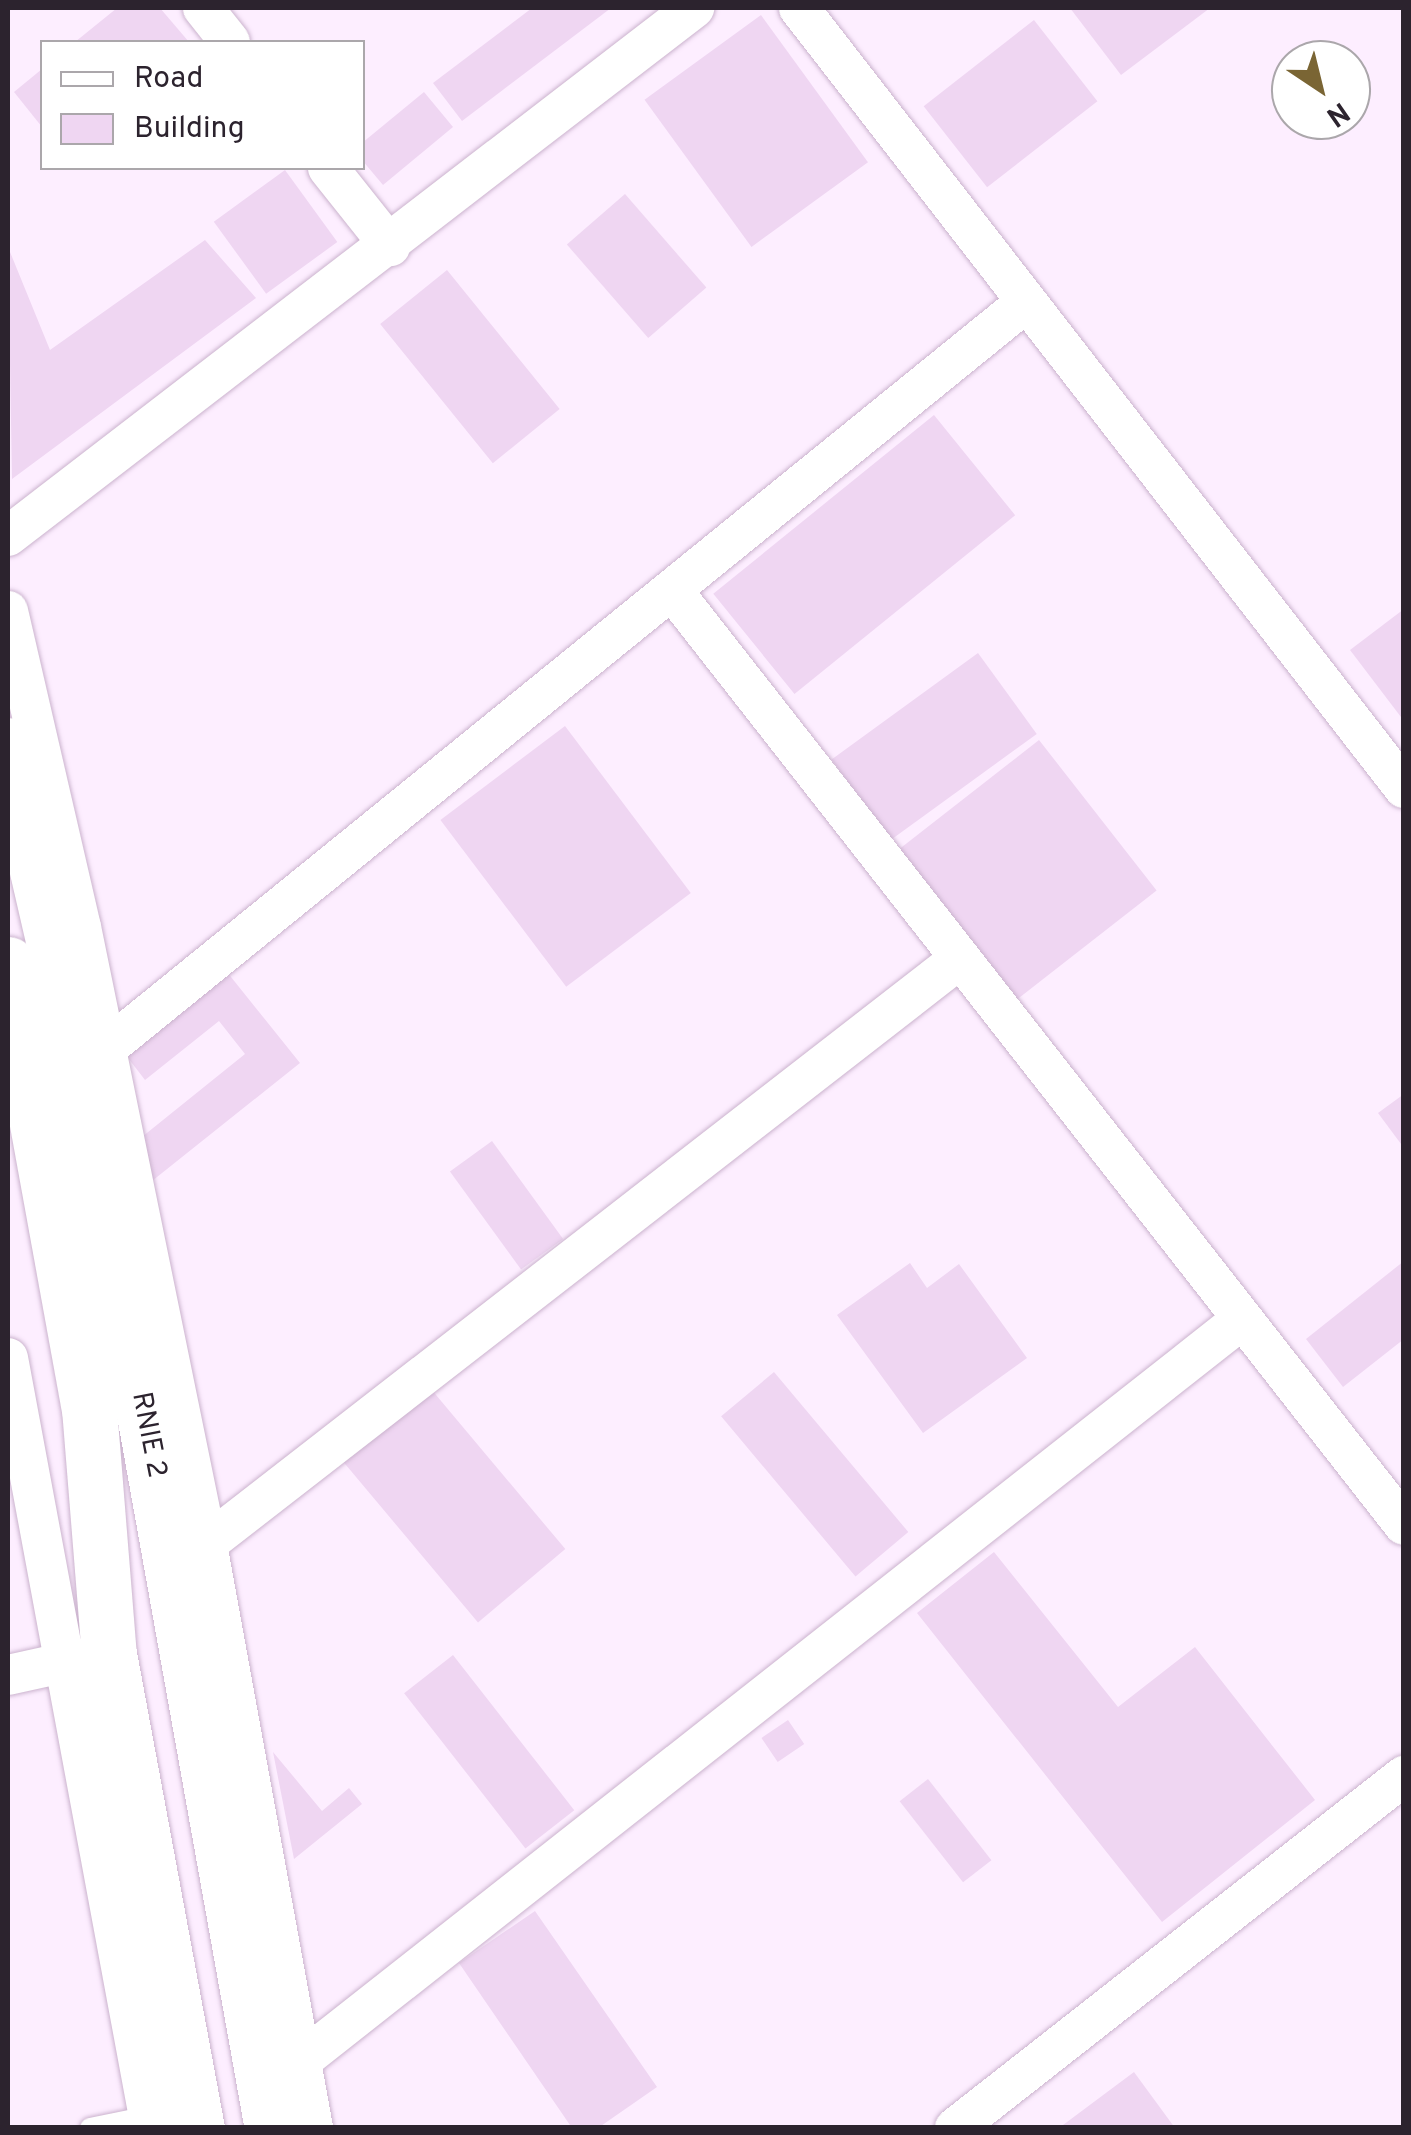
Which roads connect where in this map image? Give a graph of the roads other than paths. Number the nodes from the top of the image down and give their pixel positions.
1 (203, 8) edge
2 (694, 8) edge
3 (798, 8) edge
4 (228, 40) edge
5 (330, 170) edge
6 (390, 246) junction
7 (1026, 303) junction
8 (8, 536) edge
9 (672, 590) junction
10 (8, 611) edge
11 (8, 746) edge
12 (1404, 788) edge
13 (958, 960) junction
14 (8, 964) edge
15 (91, 1053) junction
16 (1241, 1320) junction
17 (8, 1358) edge
18 (1404, 1524) edge
19 (190, 1557) junction
20 (84, 1658) junction
21 (8, 1675) edge
22 (1404, 1776) edge
23 (298, 2063) junction
24 (166, 2124) edge
25 (90, 2128) edge
26 (272, 2128) edge
27 (313, 2128) edge
28 (954, 2128) edge

1 - 4 street
2 - 6 street
3 - 7 street
5 - 6 street
6 - 8 street
7 - 9 street
7 - 12 street
9 - 13 street
9 - 15 street
10 - 15 street
11 - 15 highway, RNIE 2 / RNIE 2
13 - 16 street
13 - 19 street
14 - 20 highway, RNIE 2 / RNIE 2
15 - 19 highway, RNIE 2 / RNIE 2
16 - 18 street
16 - 23 street
17 - 20 street
19 - 23 street
19 - 26 highway, RNIE 2 / RNIE 2
20 - 21 street
20 - 24 highway, RNIE 2 / RNIE 2
22 - 28 street
23 - 27 street
24 - 25 lane

